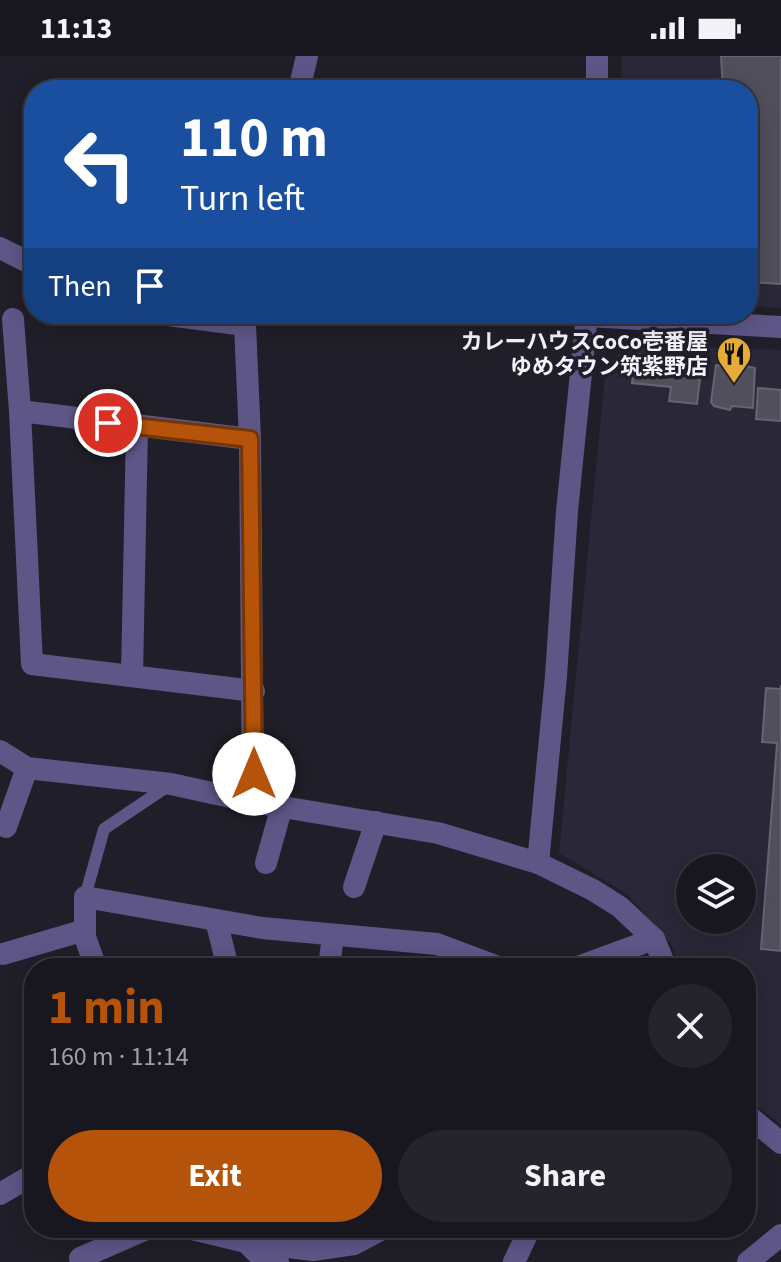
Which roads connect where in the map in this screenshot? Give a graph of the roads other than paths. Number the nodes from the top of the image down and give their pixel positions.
1 (307, 56) edge
2 (597, 56) edge
3 (301, 80) edge
4 (597, 80) edge
5 (0, 248) edge
6 (24, 260) edge
7 (13, 319) dead end
8 (246, 324) edge
9 (586, 324) edge
10 (732, 324) edge
11 (781, 327) edge
12 (20, 411) junction
13 (137, 427) junction
14 (250, 439) junction
15 (132, 676) junction
16 (254, 691) junction
17 (0, 751) edge
18 (27, 768) junction
19 (171, 784) junction
20 (253, 802) junction
21 (282, 806) junction
22 (376, 822) junction
23 (6, 827) dead end
24 (266, 863) dead end
25 (538, 863) junction
26 (354, 887) dead end
27 (85, 897) junction
28 (216, 920) junction
29 (85, 930) junction
30 (333, 935) junction
31 (654, 939) junction
32 (3, 954) dead end
33 (92, 958) edge
34 (226, 958) edge
35 (330, 958) edge
36 (474, 958) edge
37 (602, 958) edge
38 (662, 958) edge
39 (756, 1122) edge
40 (781, 1143) edge
41 (24, 1180) edge
42 (0, 1194) edge
43 (781, 1235) edge
44 (127, 1238) edge
45 (229, 1238) edge
46 (365, 1238) edge
47 (525, 1238) edge
48 (246, 1242) junction
49 (78, 1261) edge
50 (278, 1262) edge
51 (514, 1262) edge
52 (748, 1262) edge

1 - 3 street
2 - 4 street
5 - 6 street
7 - 12 street
8 - 14 street
9 - 25 street
10 - 11 street
12 - 13 street
12 - 15 street
13 - 14 street
13 - 15 street
14 - 16 street
15 - 16 street
16 - 20 street
17 - 18 street
18 - 19 street
18 - 23 street
19 - 20 street
19 - 27 lane
20 - 21 street
21 - 22 street
21 - 24 street
22 - 25 street
22 - 26 street
25 - 31 street
27 - 28 street
27 - 29 street
28 - 30 street
28 - 34 street
29 - 32 street
29 - 33 street
30 - 35 street
30 - 36 street
31 - 37 street
31 - 38 street
39 - 40 street
41 - 42 street
43 - 52 street
44 - 49 street
45 - 48 street
46 - 48 street
47 - 51 street
48 - 50 street

